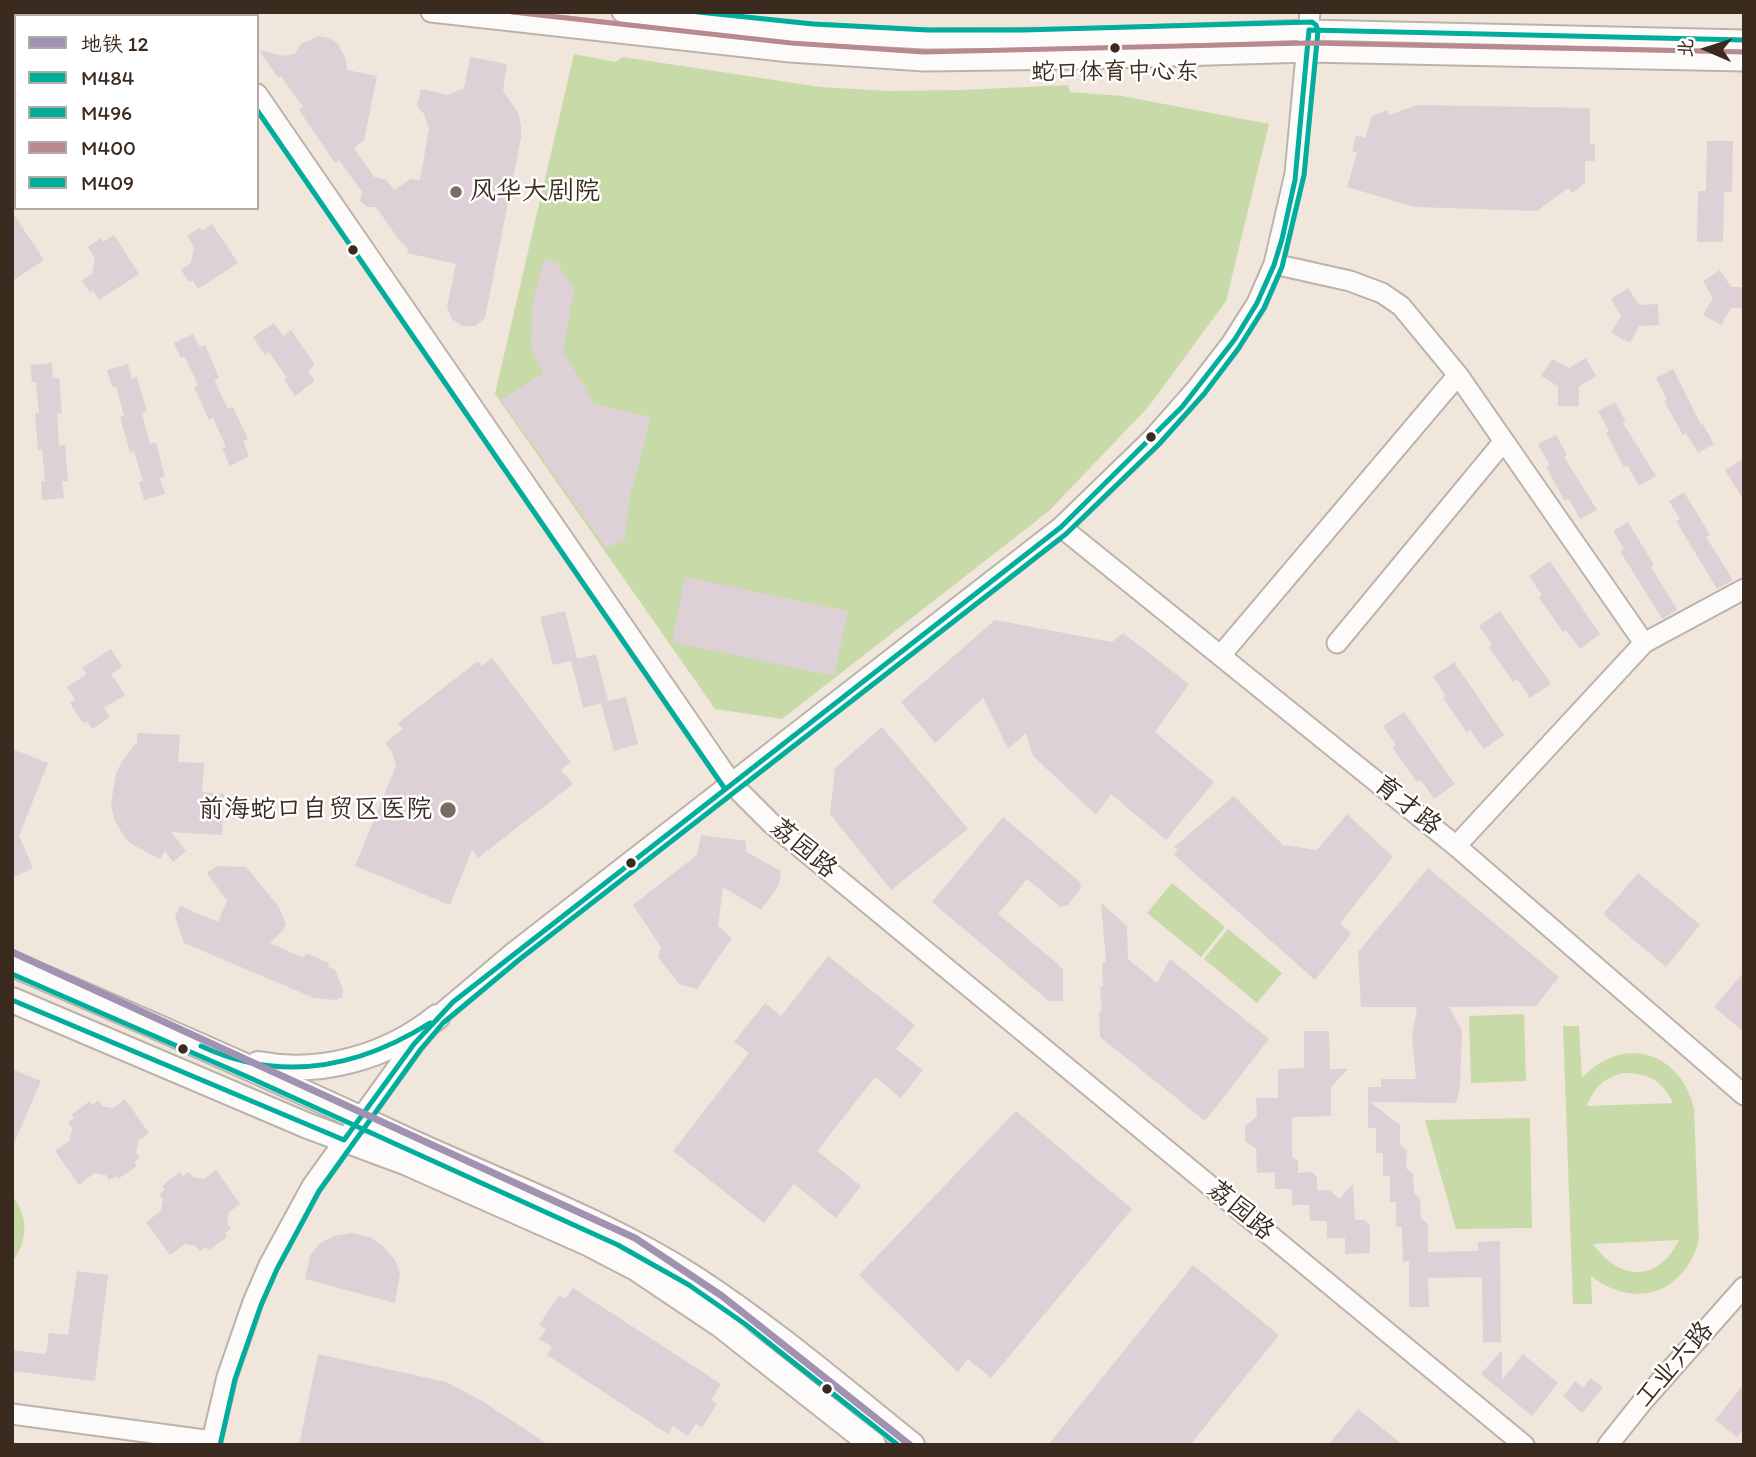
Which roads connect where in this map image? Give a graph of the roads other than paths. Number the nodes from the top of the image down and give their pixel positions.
1 (431, 12) edge
2 (622, 12) edge
3 (1309, 21) edge
4 (1744, 40) edge
5 (1308, 52) junction
6 (1744, 61) edge
7 (259, 97) edge
8 (1274, 264) junction
9 (1458, 375) junction
10 (1504, 441) junction
11 (1061, 527) junction
12 (1744, 589) edge
13 (1337, 643) dead end
14 (1644, 643) junction
15 (1220, 655) junction
16 (732, 785) junction
17 (1456, 846) junction
18 (12, 964) edge
19 (12, 1000) edge
20 (438, 1017) junction
21 (230, 1059) junction
22 (1744, 1095) edge
23 (361, 1118) junction
24 (344, 1140) junction
25 (1744, 1287) edge
26 (12, 1414) edge
27 (211, 1443) edge
28 (873, 1445) edge
29 (912, 1445) edge
30 (1524, 1445) edge
31 (1608, 1445) edge

1 - 5 street
2 - 3 street
3 - 4 street
3 - 5 street
5 - 6 street
5 - 8 street
7 - 16 street, 荔园路
8 - 9 street
8 - 11 street
9 - 10 street
9 - 15 street
10 - 13 street
10 - 14 street
11 - 15 street, 育才路
11 - 16 street
12 - 14 street
14 - 17 street
15 - 17 street, 育才路
16 - 20 street
16 - 30 street, 荔园路
17 - 22 street, 育才路
18 - 21 main road
19 - 24 main road
20 - 21 main road
20 - 23 street
21 - 23 main road
23 - 24 street
23 - 29 main road
24 - 27 street
24 - 28 main road
25 - 31 street, 工业六路
26 - 27 street

